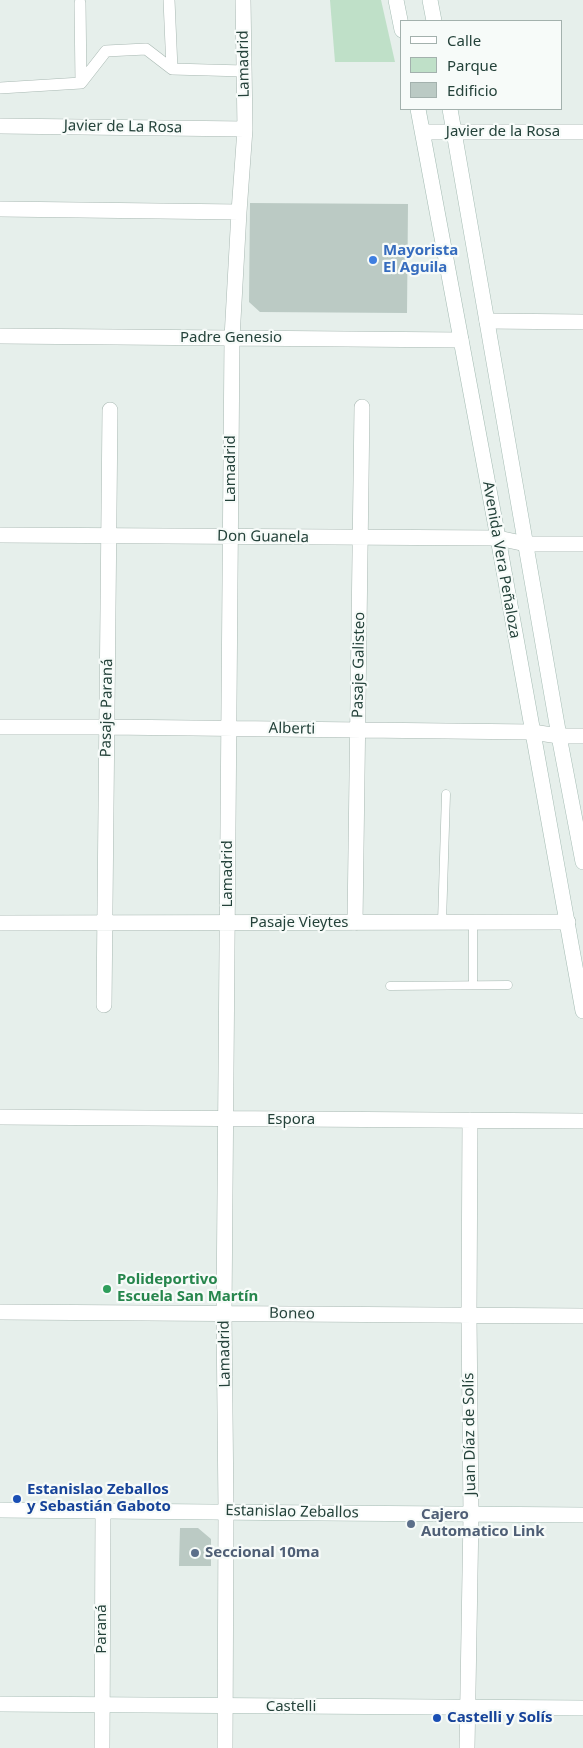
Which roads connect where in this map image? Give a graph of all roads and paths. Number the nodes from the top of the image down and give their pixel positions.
1 (169, 0) edge
2 (243, 0) edge
3 (396, 0) edge
4 (430, 0) edge
5 (80, 3) dead end
6 (400, 20) edge
7 (434, 20) edge
8 (172, 69) junction
9 (244, 71) junction
10 (81, 83) junction
11 (0, 88) edge
12 (418, 110) edge
13 (450, 110) edge
14 (0, 126) edge
15 (245, 129) junction
16 (423, 132) junction
17 (454, 132) junction
18 (583, 132) edge
19 (0, 209) edge
20 (239, 212) junction
21 (487, 321) junction
22 (583, 322) edge
23 (0, 336) edge
24 (232, 338) junction
25 (461, 340) junction
26 (362, 407) dead end
27 (110, 410) dead end
28 (0, 535) edge
29 (109, 535) junction
30 (231, 536) junction
31 (361, 538) junction
32 (498, 538) junction
33 (526, 544) junction
34 (583, 544) edge
35 (107, 726) junction
36 (0, 727) edge
37 (229, 728) junction
38 (358, 730) junction
39 (532, 732) junction
40 (559, 736) junction
41 (583, 736) edge
42 (446, 794) dead end
43 (581, 839) edge
44 (583, 862) edge
45 (442, 922) junction
46 (568, 922) junction
47 (105, 923) junction
48 (228, 923) junction
49 (354, 923) junction
50 (473, 923) junction
51 (0, 924) edge
52 (473, 985) junction
53 (508, 985) dead end
54 (390, 986) dead end
55 (104, 1005) dead end
56 (583, 1011) edge
57 (0, 1117) edge
58 (227, 1120) junction
59 (470, 1120) junction
60 (583, 1121) edge
61 (0, 1312) edge
62 (224, 1313) junction
63 (469, 1316) junction
64 (583, 1316) edge
65 (0, 1510) edge
66 (103, 1511) junction
67 (226, 1511) junction
68 (471, 1515) junction
69 (583, 1515) edge
70 (0, 1704) edge
71 (102, 1705) junction
72 (225, 1706) junction
73 (468, 1707) junction
74 (583, 1708) edge
75 (102, 1748) edge
76 (224, 1748) edge
77 (467, 1748) edge

1 - 8 street
2 - 9 street, Lamadrid
3 - 6 street
4 - 7 street
5 - 10 street
8 - 9 street
8 - 10 street
9 - 15 street, Lamadrid
10 - 11 street
12 - 16 street, Avenida Vera Peñaloza
13 - 17 street, Avenida Vera Peñaloza
14 - 15 street, Javier de La Rosa
15 - 20 street, Lamadrid
16 - 17 street, Javier de la Rosa
16 - 25 street, Avenida Vera Peñaloza
17 - 18 street, Javier de la Rosa
17 - 21 street, Avenida Vera Peñaloza
19 - 20 street
20 - 24 street, Lamadrid
21 - 22 street
21 - 33 street, Avenida Vera Peñaloza
23 - 24 street, Padre Genesio
24 - 25 street, Padre Genesio
24 - 30 street, Lamadrid
25 - 32 street, Avenida Vera Peñaloza
26 - 31 street, Pasaje Galisteo
27 - 29 street, Pasaje Paraná
28 - 29 street, Don Guanela
29 - 30 street, Don Guanela
29 - 35 street, Pasaje Paraná
30 - 31 street, Don Guanela
30 - 37 street, Lamadrid
31 - 32 street, Don Guanela
31 - 38 street, Pasaje Galisteo
32 - 33 street, Don Guanela
32 - 39 street, Avenida Vera Peñaloza
33 - 34 street, Don Guanela
33 - 40 street, Avenida Vera Peñaloza
35 - 36 street, Alberti
35 - 37 street, Alberti
35 - 47 street, Pasaje Paraná
37 - 38 street, Alberti
37 - 48 street, Lamadrid
38 - 39 street, Alberti
38 - 49 street, Pasaje Galisteo
39 - 40 street, Alberti
39 - 46 street, Avenida Vera Peñaloza
40 - 41 street, Alberti
40 - 43 street, Avenida Vera Peñaloza
42 - 45 lane
43 - 44 street, Avenida Vera Peñaloza
45 - 49 street, Pasaje Vieytes
45 - 50 street, Pasaje Vieytes
46 - 50 street, Pasaje Vieytes
46 - 56 street, Avenida Vera Peñaloza
47 - 48 street, Pasaje Vieytes
47 - 51 street, Pasaje Vieytes
47 - 55 street, Pasaje Paraná
48 - 49 street, Pasaje Vieytes
48 - 58 street, Lamadrid
50 - 52 lane
52 - 53 lane
52 - 54 lane
57 - 58 street, Espora
58 - 59 street, Espora
58 - 62 street, Lamadrid
59 - 60 street, Espora
59 - 63 street, Juan Díaz de Solís
61 - 62 street, Boneo
62 - 63 street, Boneo
62 - 67 street, Lamadrid
63 - 64 street, Boneo
63 - 68 street, Juan Díaz de Solís
65 - 66 street, Estanislao Zeballos
66 - 67 street, Estanislao Zeballos
66 - 71 street, Paraná
67 - 68 street, Estanislao Zeballos
67 - 72 street, Lamadrid
68 - 69 street, Estanislao Zeballos
68 - 73 street, Juan Díaz de Solís
70 - 71 street, Castelli
71 - 72 street, Castelli
71 - 75 street, Paraná
72 - 73 street, Castelli
72 - 76 street, Lamadrid
73 - 74 street, Castelli
73 - 77 street, Juan Díaz de Solís

